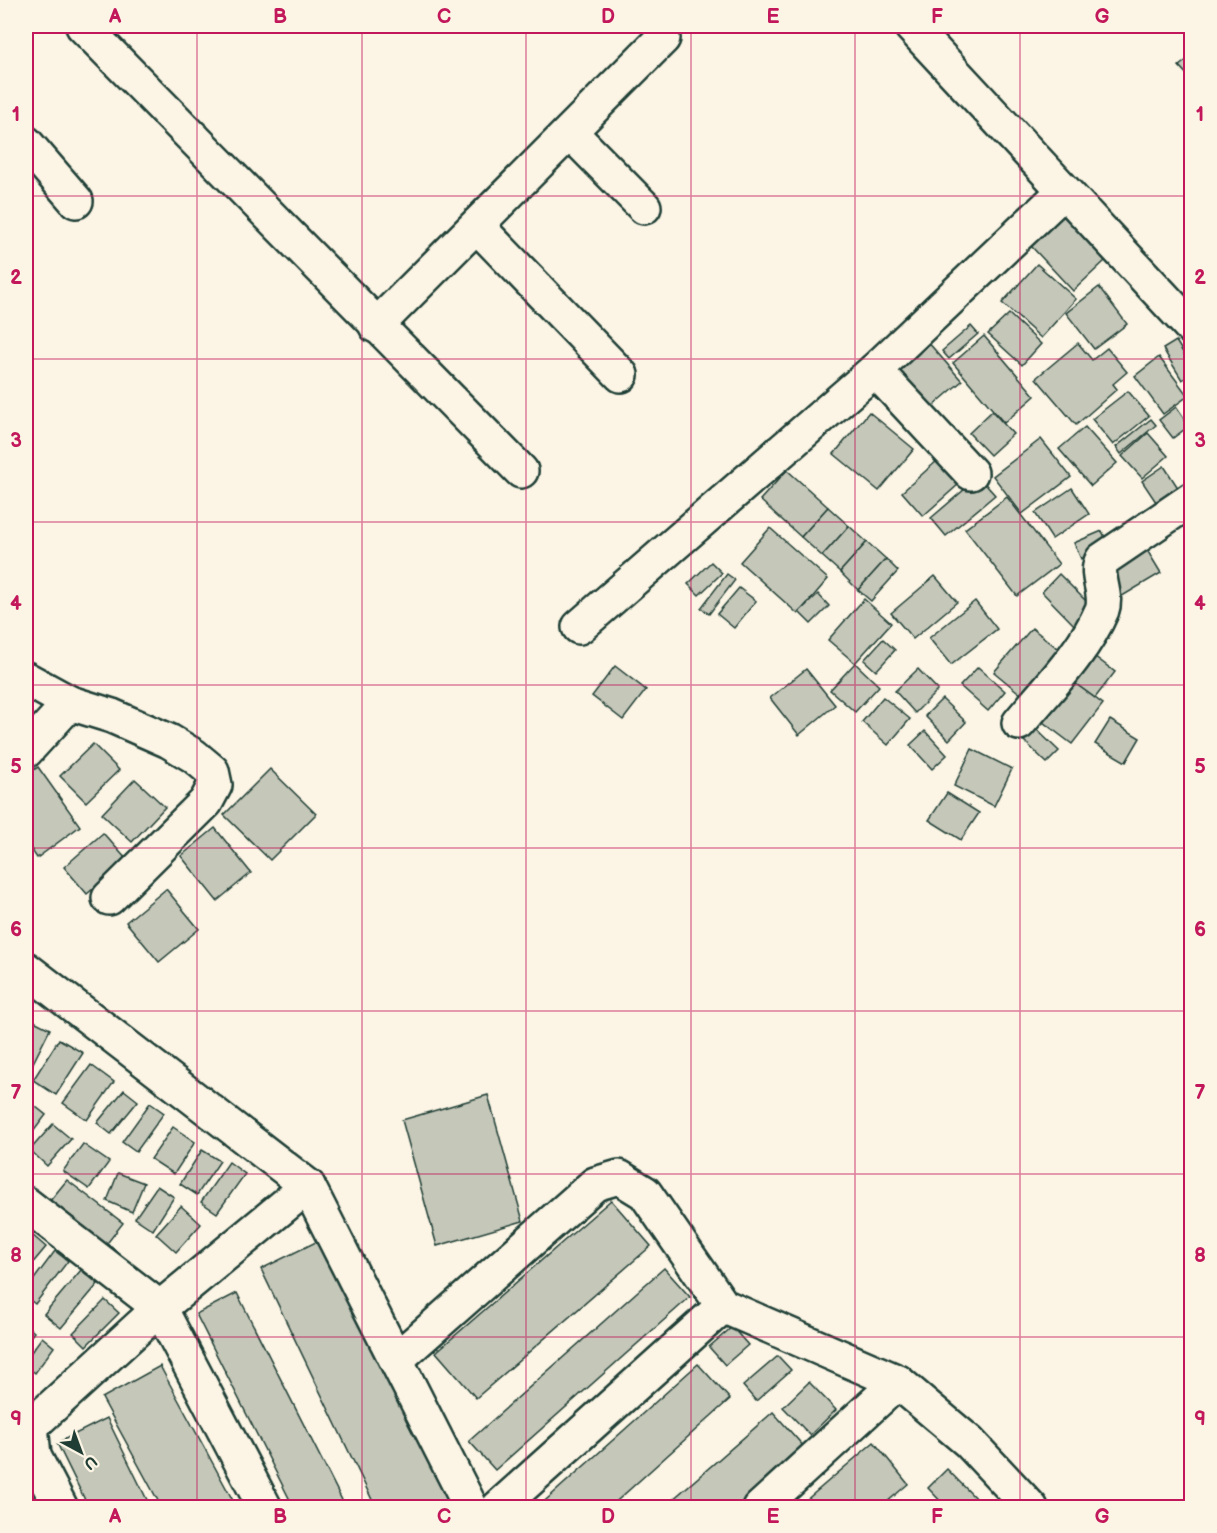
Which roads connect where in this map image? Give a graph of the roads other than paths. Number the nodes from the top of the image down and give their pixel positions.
1 (83, 26) edge
2 (911, 26) edge
3 (663, 38) dead end
4 (570, 132) junction
5 (26, 143) edge
6 (1063, 192) junction
7 (76, 201) dead end
8 (644, 207) dead end
9 (477, 226) junction
10 (376, 326) junction
11 (1191, 328) edge
12 (875, 370) junction
13 (621, 375) dead end
14 (521, 471) dead end
15 (971, 473) dead end
16 (1191, 499) edge
17 (579, 627) dead end
18 (26, 679) edge
19 (70, 704) junction
20 (1019, 723) dead end
21 (26, 751) edge
22 (108, 898) dead end
23 (26, 969) edge
24 (308, 1186) junction
25 (26, 1204) edge
26 (723, 1306) junction
27 (160, 1308) junction
28 (397, 1359) junction
29 (898, 1382) junction
30 (29, 1442) edge
31 (1027, 1506) edge
32 (61, 1508) edge
33 (265, 1508) edge
34 (471, 1508) edge
35 (498, 1508) edge
36 (760, 1508) edge

1 - 10 street
2 - 6 street
3 - 4 street
4 - 8 street
4 - 9 street
5 - 7 street
6 - 11 street
6 - 12 street
9 - 10 street
9 - 13 street
10 - 14 street
12 - 15 street
12 - 17 street
16 - 20 street
18 - 19 street
19 - 21 street
19 - 22 street
23 - 24 street
24 - 27 street
24 - 28 street
25 - 27 street
26 - 28 street
26 - 29 street
26 - 35 street
27 - 30 street
27 - 33 street
28 - 34 street
29 - 31 street
29 - 36 street
30 - 32 street

